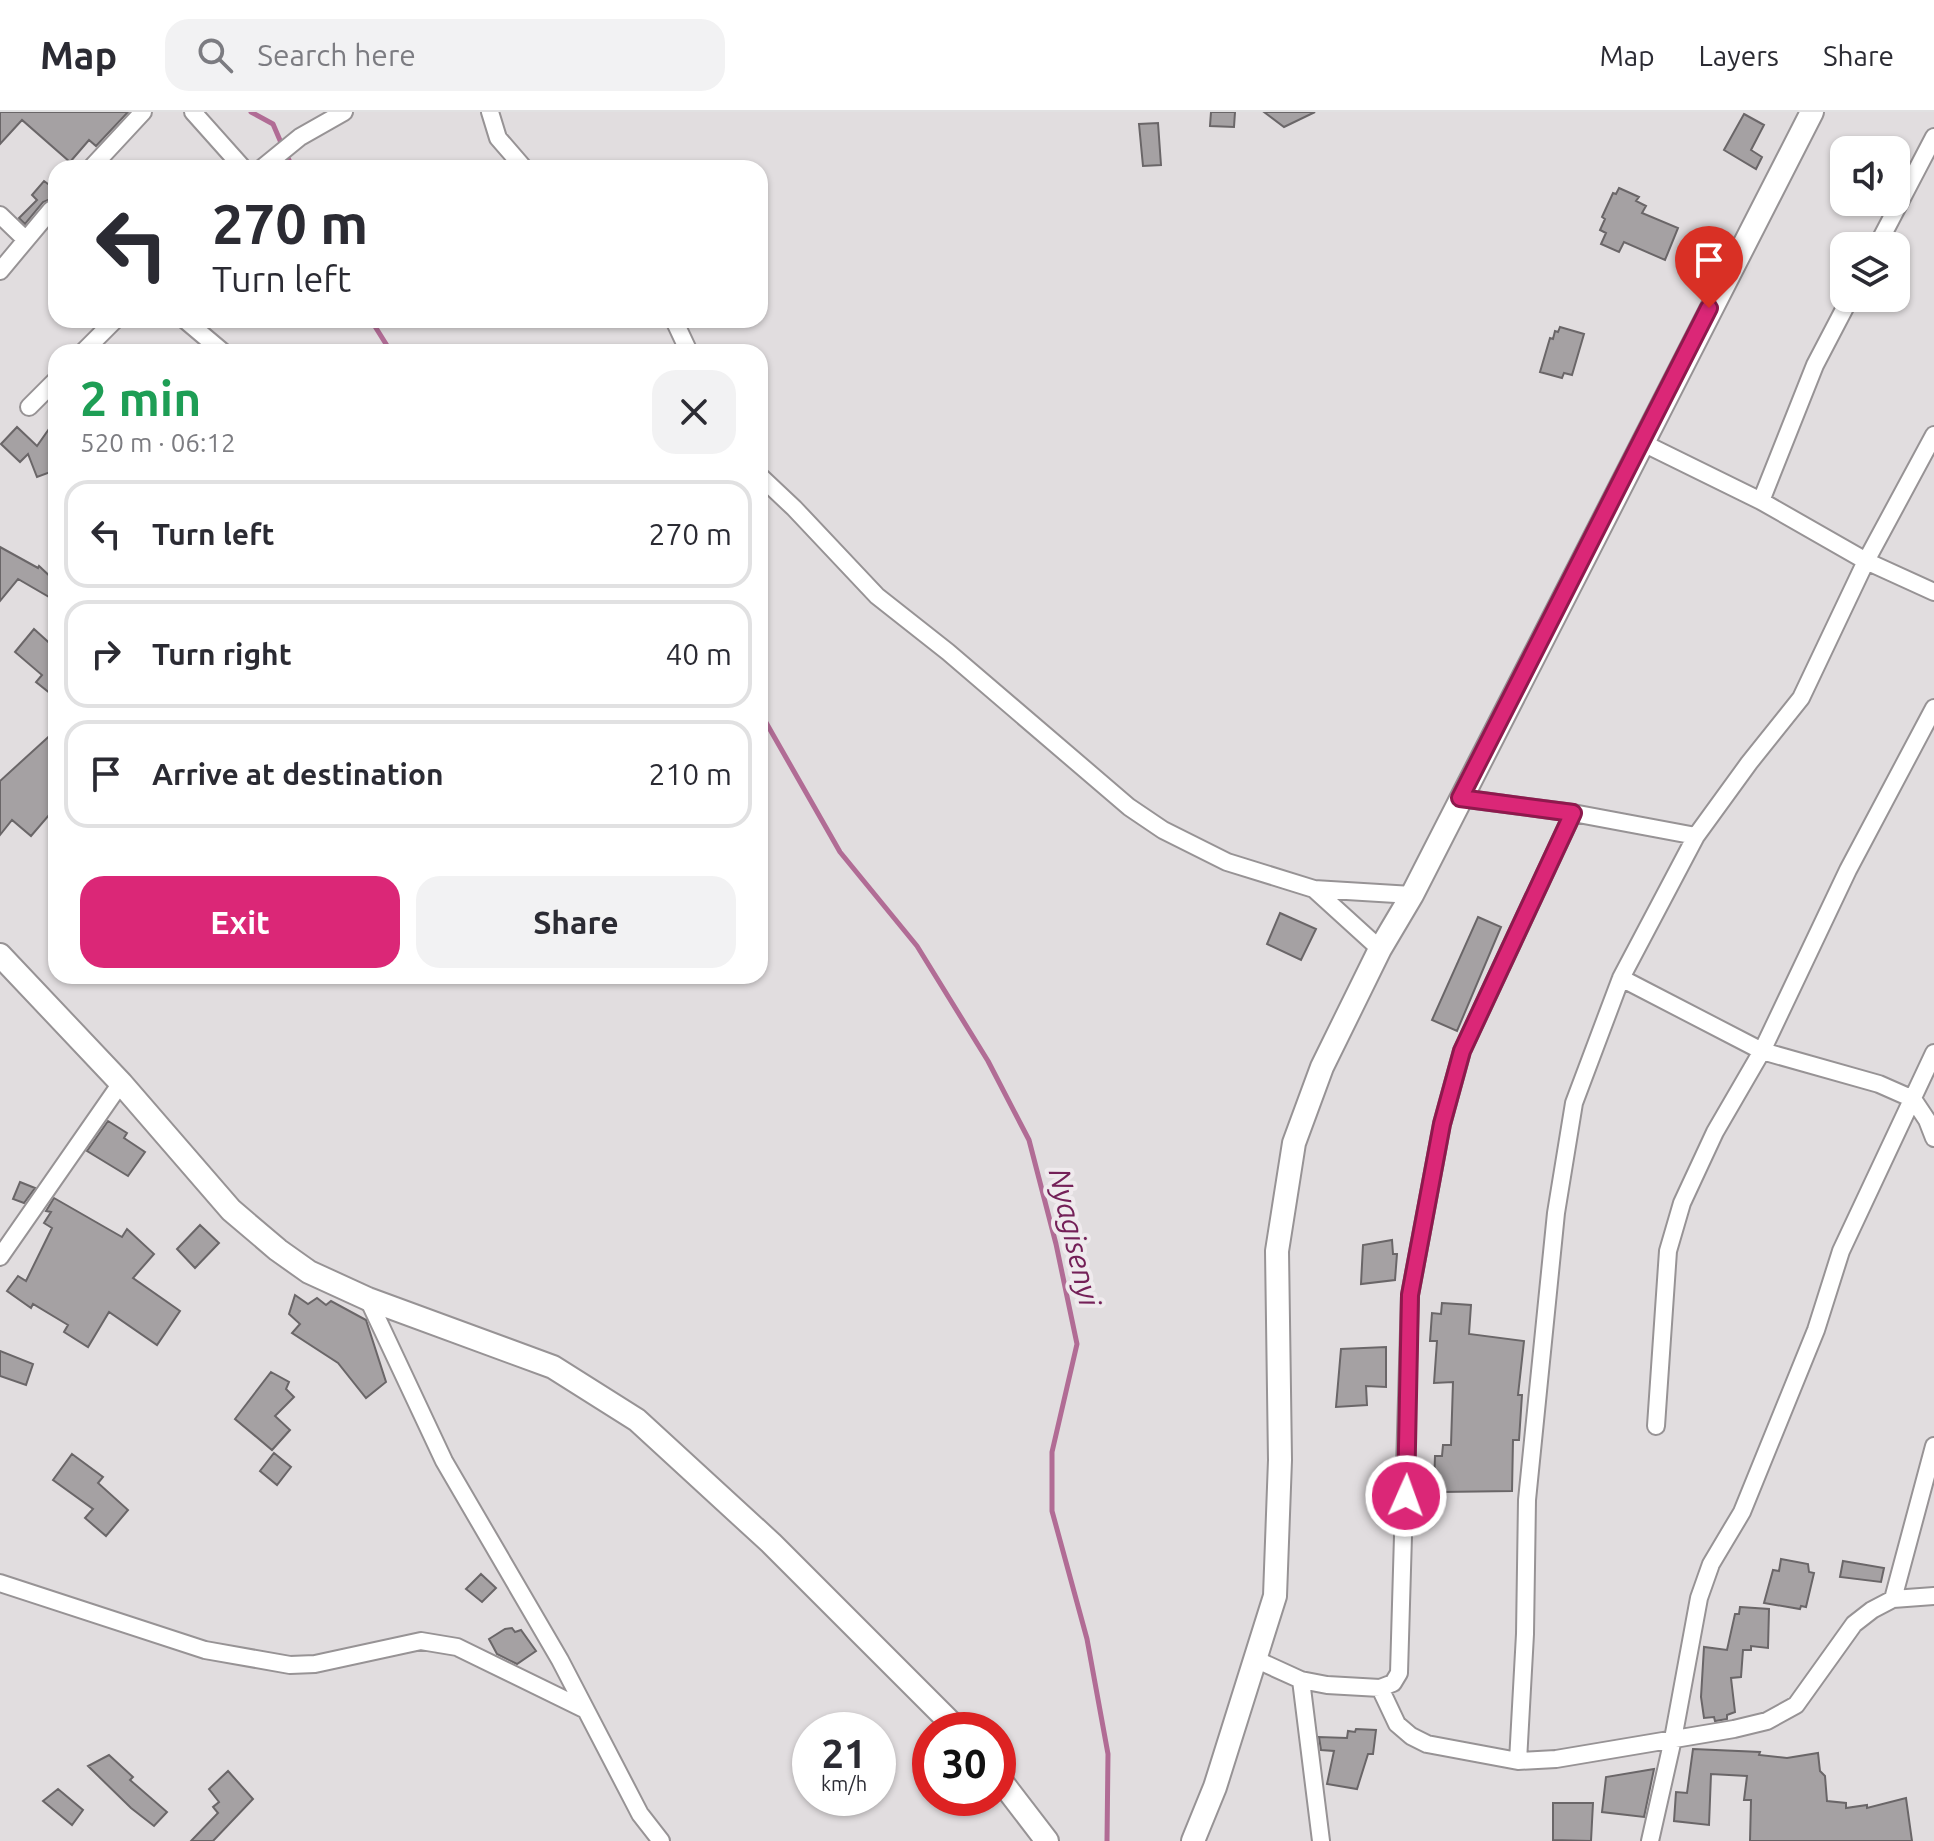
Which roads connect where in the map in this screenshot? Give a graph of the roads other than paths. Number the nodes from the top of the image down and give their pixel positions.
1 (143, 112) edge
2 (193, 112) edge
3 (344, 112) edge
4 (490, 112) edge
5 (1812, 112) edge
6 (1934, 137) edge
7 (98, 160) edge
8 (236, 160) edge
9 (272, 160) edge
10 (517, 160) edge
11 (0, 215) edge
12 (48, 216) edge
13 (1884, 232) edge
14 (25, 239) junction
15 (0, 271) edge
16 (1843, 312) edge
17 (107, 328) edge
18 (194, 328) edge
19 (91, 344) edge
20 (214, 344) edge
21 (48, 388) edge
22 (29, 407) dead end
23 (1934, 435) edge
24 (1641, 442) junction
25 (768, 484) edge
26 (1761, 501) junction
27 (1866, 561) junction
28 (1934, 592) edge
29 (1934, 708) edge
30 (1460, 798) junction
31 (1573, 813) junction
32 (1696, 836) junction
33 (1314, 889) junction
34 (1412, 895) junction
35 (1380, 949) junction
36 (0, 955) edge
37 (1621, 978) junction
38 (1762, 1051) junction
39 (1934, 1053) edge
40 (121, 1083) junction
41 (1913, 1099) junction
42 (1934, 1138) edge
43 (0, 1257) edge
44 (368, 1299) junction
45 (1656, 1426) dead end
46 (1934, 1446) edge
47 (0, 1583) edge
48 (1934, 1596) edge
49 (1893, 1599) junction
50 (1257, 1660) junction
51 (1301, 1680) junction
52 (1380, 1688) junction
53 (584, 1709) junction
54 (940, 1712) edge
55 (1673, 1739) junction
56 (1518, 1761) junction
57 (1016, 1801) edge
58 (661, 1841) edge
59 (1047, 1841) edge
60 (1193, 1841) edge
61 (1321, 1841) edge
62 (1650, 1841) edge

1 - 7 street
2 - 8 street
3 - 9 street
4 - 10 street
5 - 24 main road
6 - 13 street
11 - 14 street
12 - 14 street
14 - 15 street
16 - 26 street
17 - 19 street
18 - 20 street
21 - 22 street
23 - 27 street
24 - 26 street
24 - 30 main road
25 - 33 street
26 - 27 street
27 - 28 street
27 - 32 street
29 - 38 street
30 - 31 street
30 - 34 main road
31 - 32 street
31 - 52 street
32 - 37 street
33 - 34 street
33 - 35 street
34 - 35 main road
35 - 50 main road
36 - 40 main road
37 - 38 street
37 - 56 street
38 - 41 street
38 - 45 street
39 - 41 street
40 - 43 street
40 - 44 main road
41 - 42 street
41 - 55 street
44 - 53 street
44 - 54 main road
46 - 49 street
47 - 53 street
48 - 49 street
49 - 55 street
50 - 51 street
50 - 60 main road
51 - 52 street
51 - 61 street
52 - 56 street
53 - 58 street
55 - 56 street
55 - 62 street
57 - 59 main road

